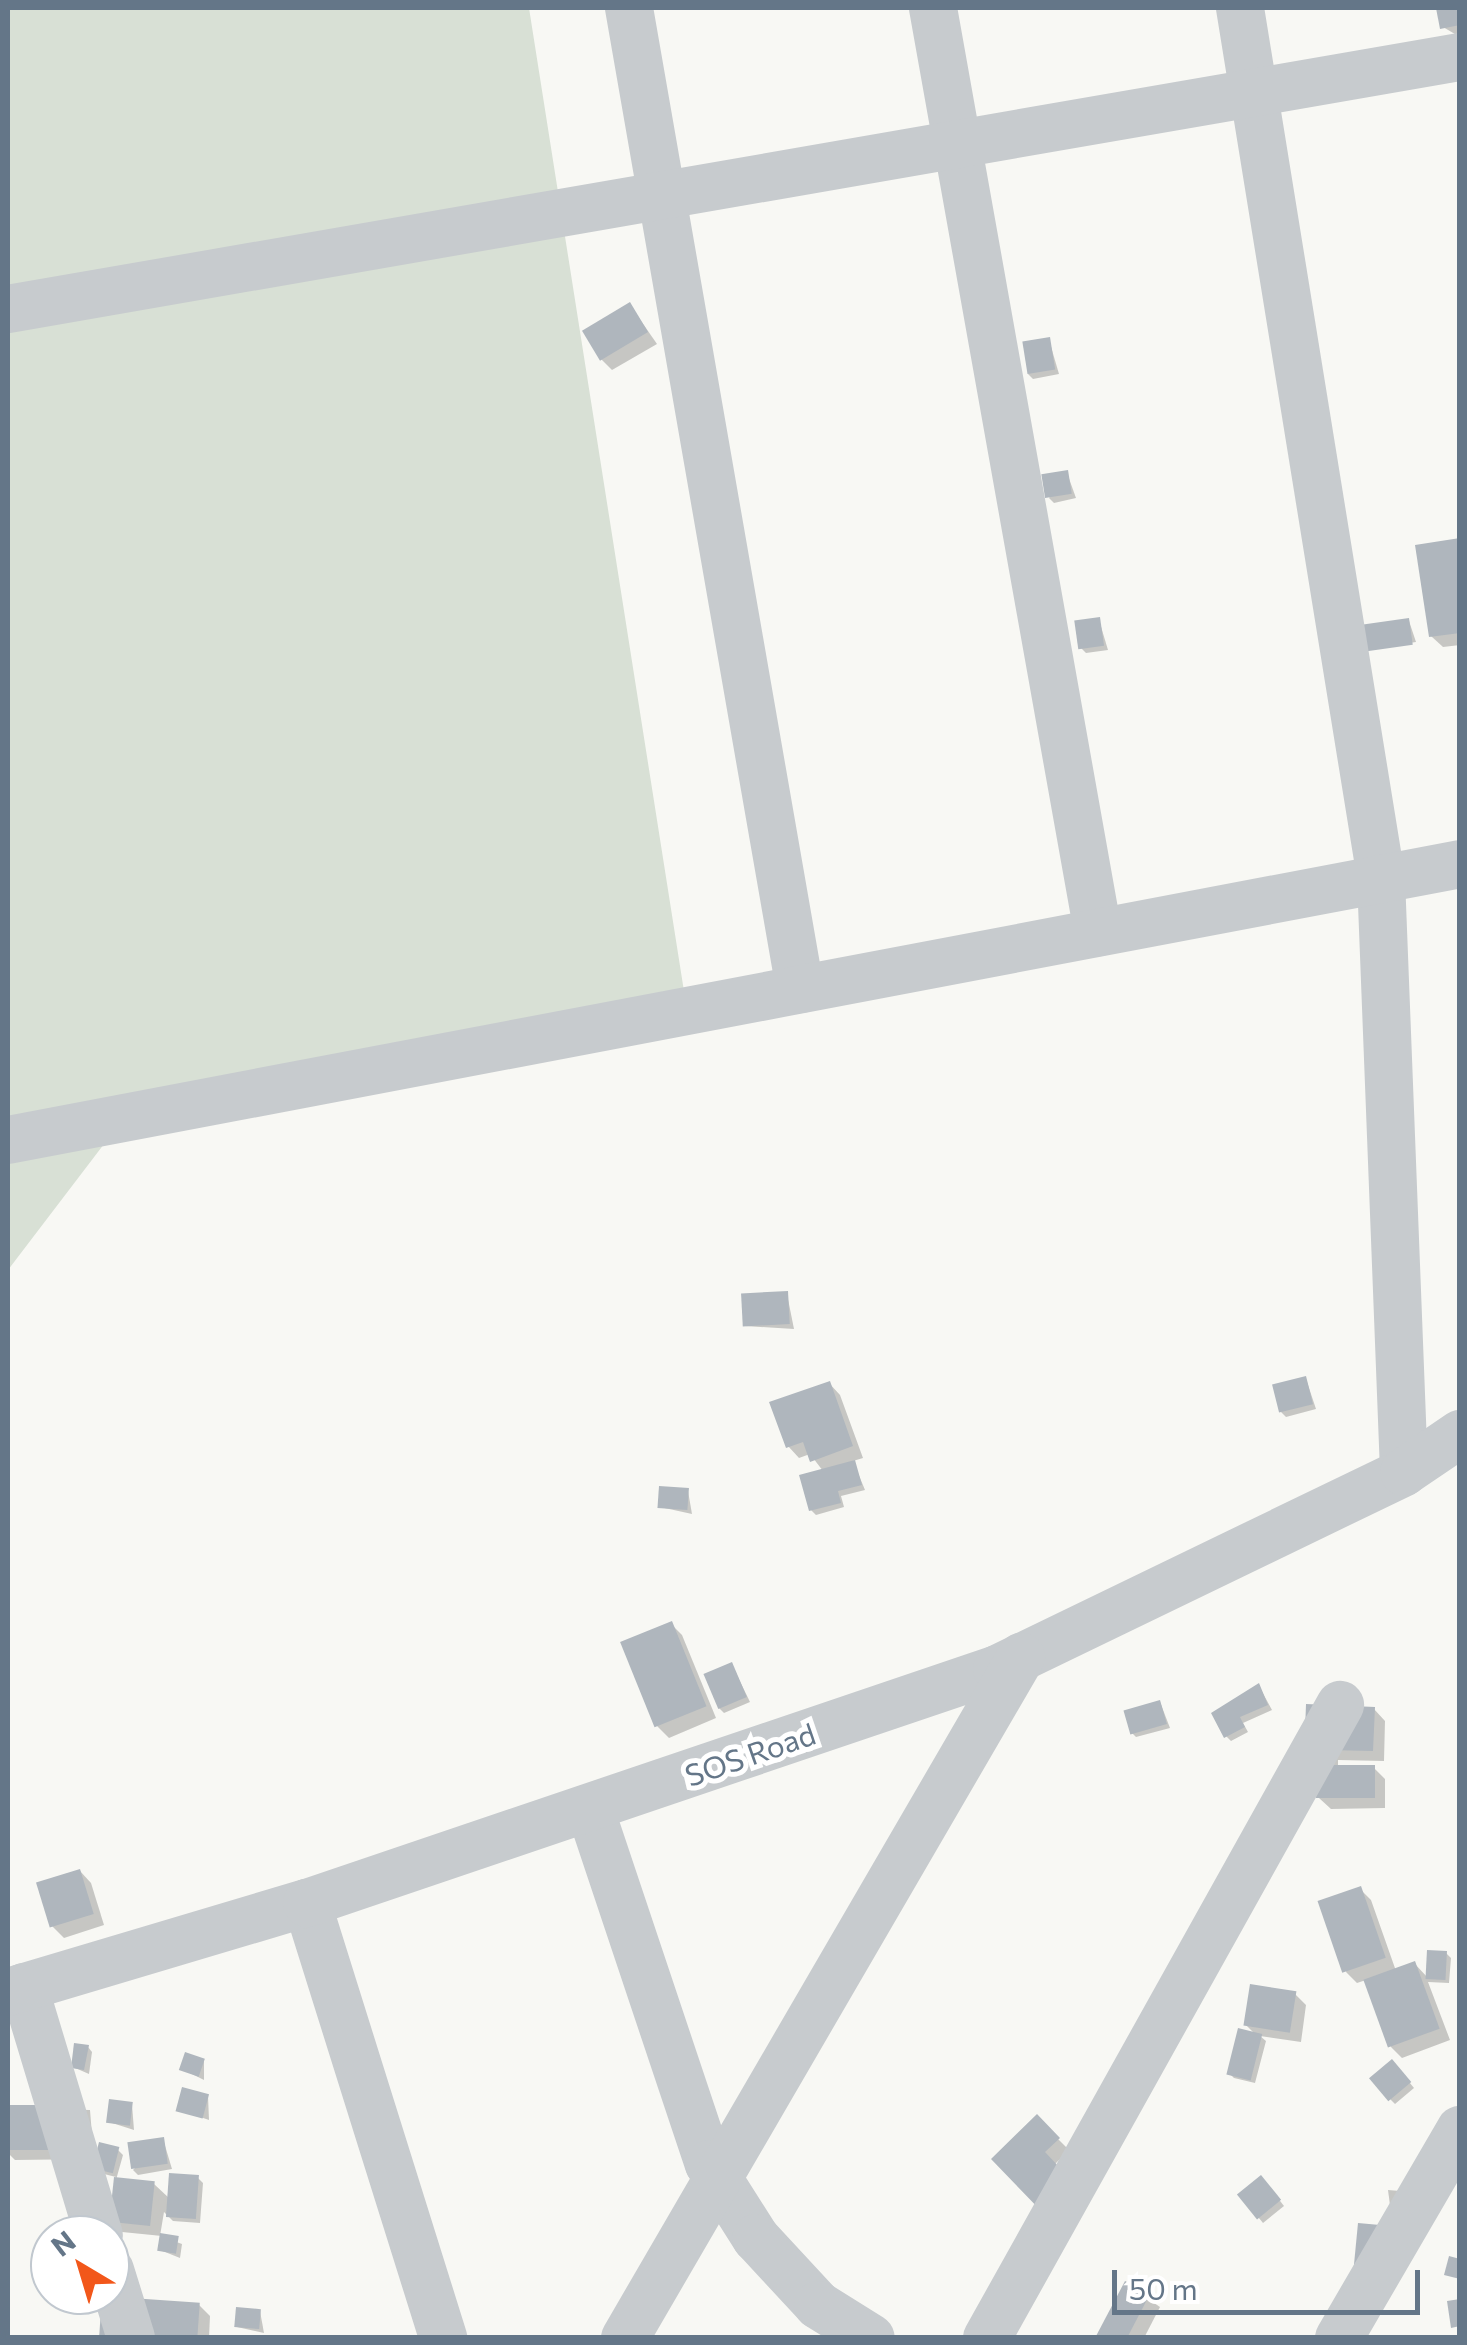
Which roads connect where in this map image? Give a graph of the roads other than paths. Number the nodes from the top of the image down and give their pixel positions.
1 (629, 8) edge
2 (933, 8) edge
3 (1240, 8) edge
4 (1460, 58) edge
5 (1256, 93) junction
6 (958, 145) junction
7 (662, 196) junction
8 (8, 310) edge
9 (1460, 864) edge
10 (1380, 878) junction
11 (1098, 932) junction
12 (800, 989) junction
13 (8, 1140) edge
14 (1460, 1434) edge
15 (1404, 1472) junction
16 (1021, 1657) junction
17 (1340, 1704) dead end
18 (590, 1809) junction
19 (306, 1903) junction
20 (16, 1990) edge
21 (1460, 2130) edge
22 (718, 2178) junction
23 (92, 2215) edge
24 (443, 2338) edge
25 (625, 2338) edge
26 (871, 2338) edge
27 (987, 2338) edge
28 (1339, 2338) edge

1 - 7 street
2 - 6 street
3 - 5 street
4 - 5 street
5 - 6 street
5 - 10 street
6 - 7 street
6 - 11 street
7 - 8 street
7 - 12 street
9 - 10 street
10 - 11 street
10 - 15 street
11 - 12 street
12 - 13 street
14 - 15 street, SOS Road
15 - 16 street, SOS Road
16 - 18 street, SOS Road
16 - 22 street
17 - 27 street
18 - 19 street, SOS Road
18 - 22 street
19 - 20 street, SOS Road
19 - 24 street
20 - 23 street
21 - 28 street
22 - 25 street
22 - 26 street

